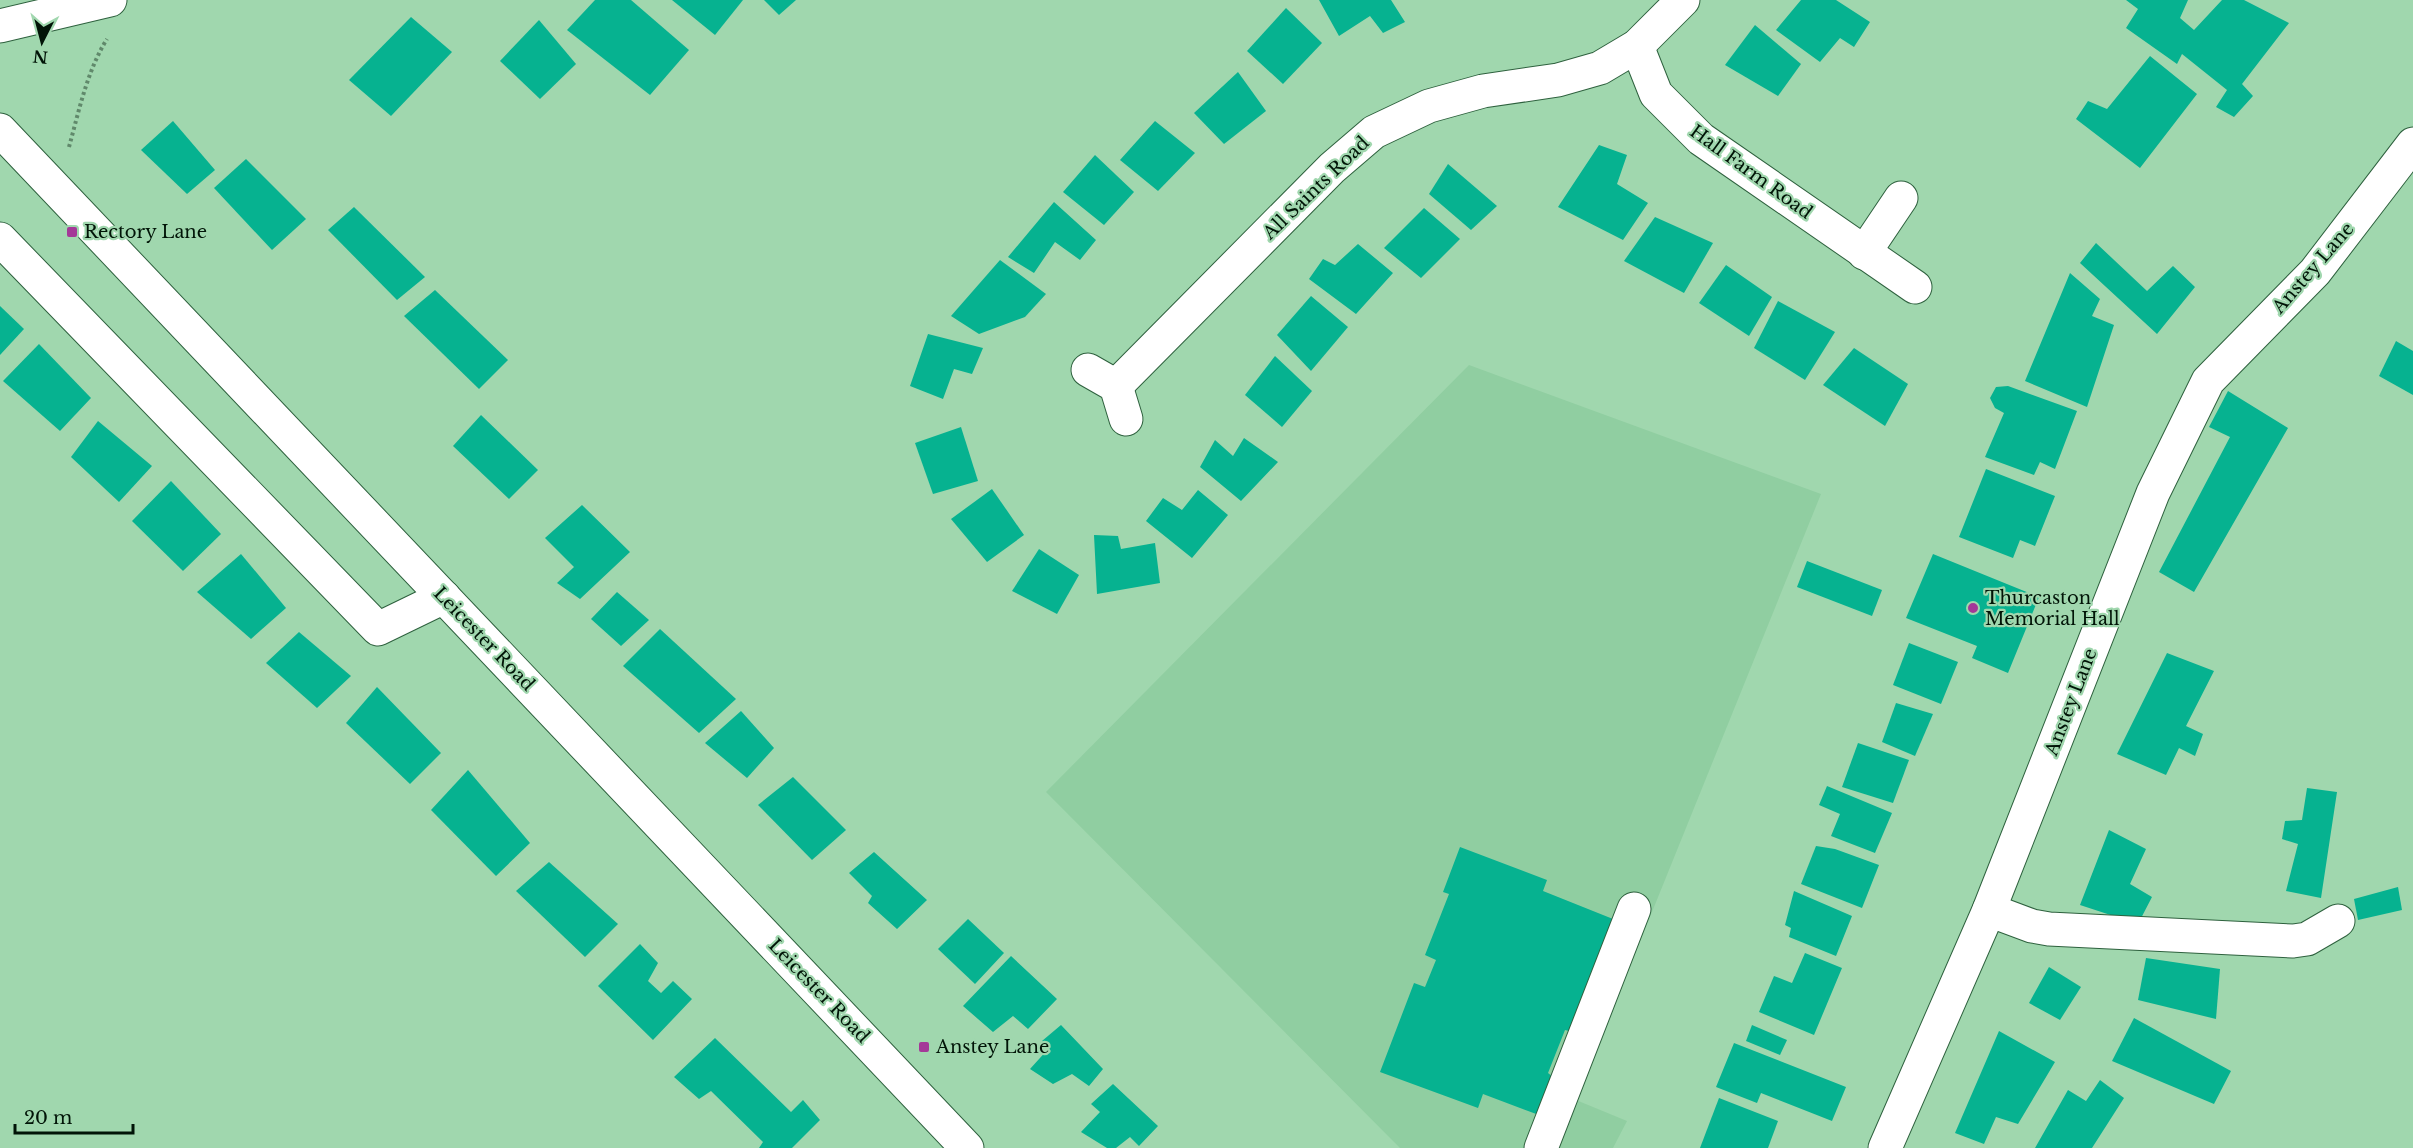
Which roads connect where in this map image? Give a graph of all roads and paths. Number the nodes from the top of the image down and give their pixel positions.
1 (110, 0) edge
2 (1683, 0) edge
3 (0, 26) edge
4 (110, 33) dead end
5 (1637, 46) junction
6 (2, 136) edge
7 (2413, 144) edge
8 (59, 192) junction
9 (1901, 198) dead end
10 (0, 239) edge
11 (1864, 253) junction
12 (1915, 287) dead end
13 (1126, 419) dead end
14 (444, 597) junction
15 (1634, 909) dead end
16 (1989, 910) junction
17 (2338, 921) dead end
18 (967, 1148) edge
19 (1540, 1148) edge
20 (1885, 1148) edge

1 - 3 street
2 - 5 street, All Saints Road
4 - 8 path
5 - 11 street, Hall Farm Road
5 - 13 street, All Saints Road
6 - 8 street, Leicester Road
7 - 16 street, Anstey Lane
8 - 14 street, Leicester Road
9 - 11 street
10 - 14 street
11 - 12 street, Hall Farm Road
14 - 18 street, Leicester Road
15 - 19 street
16 - 17 street
16 - 20 street, Anstey Lane

